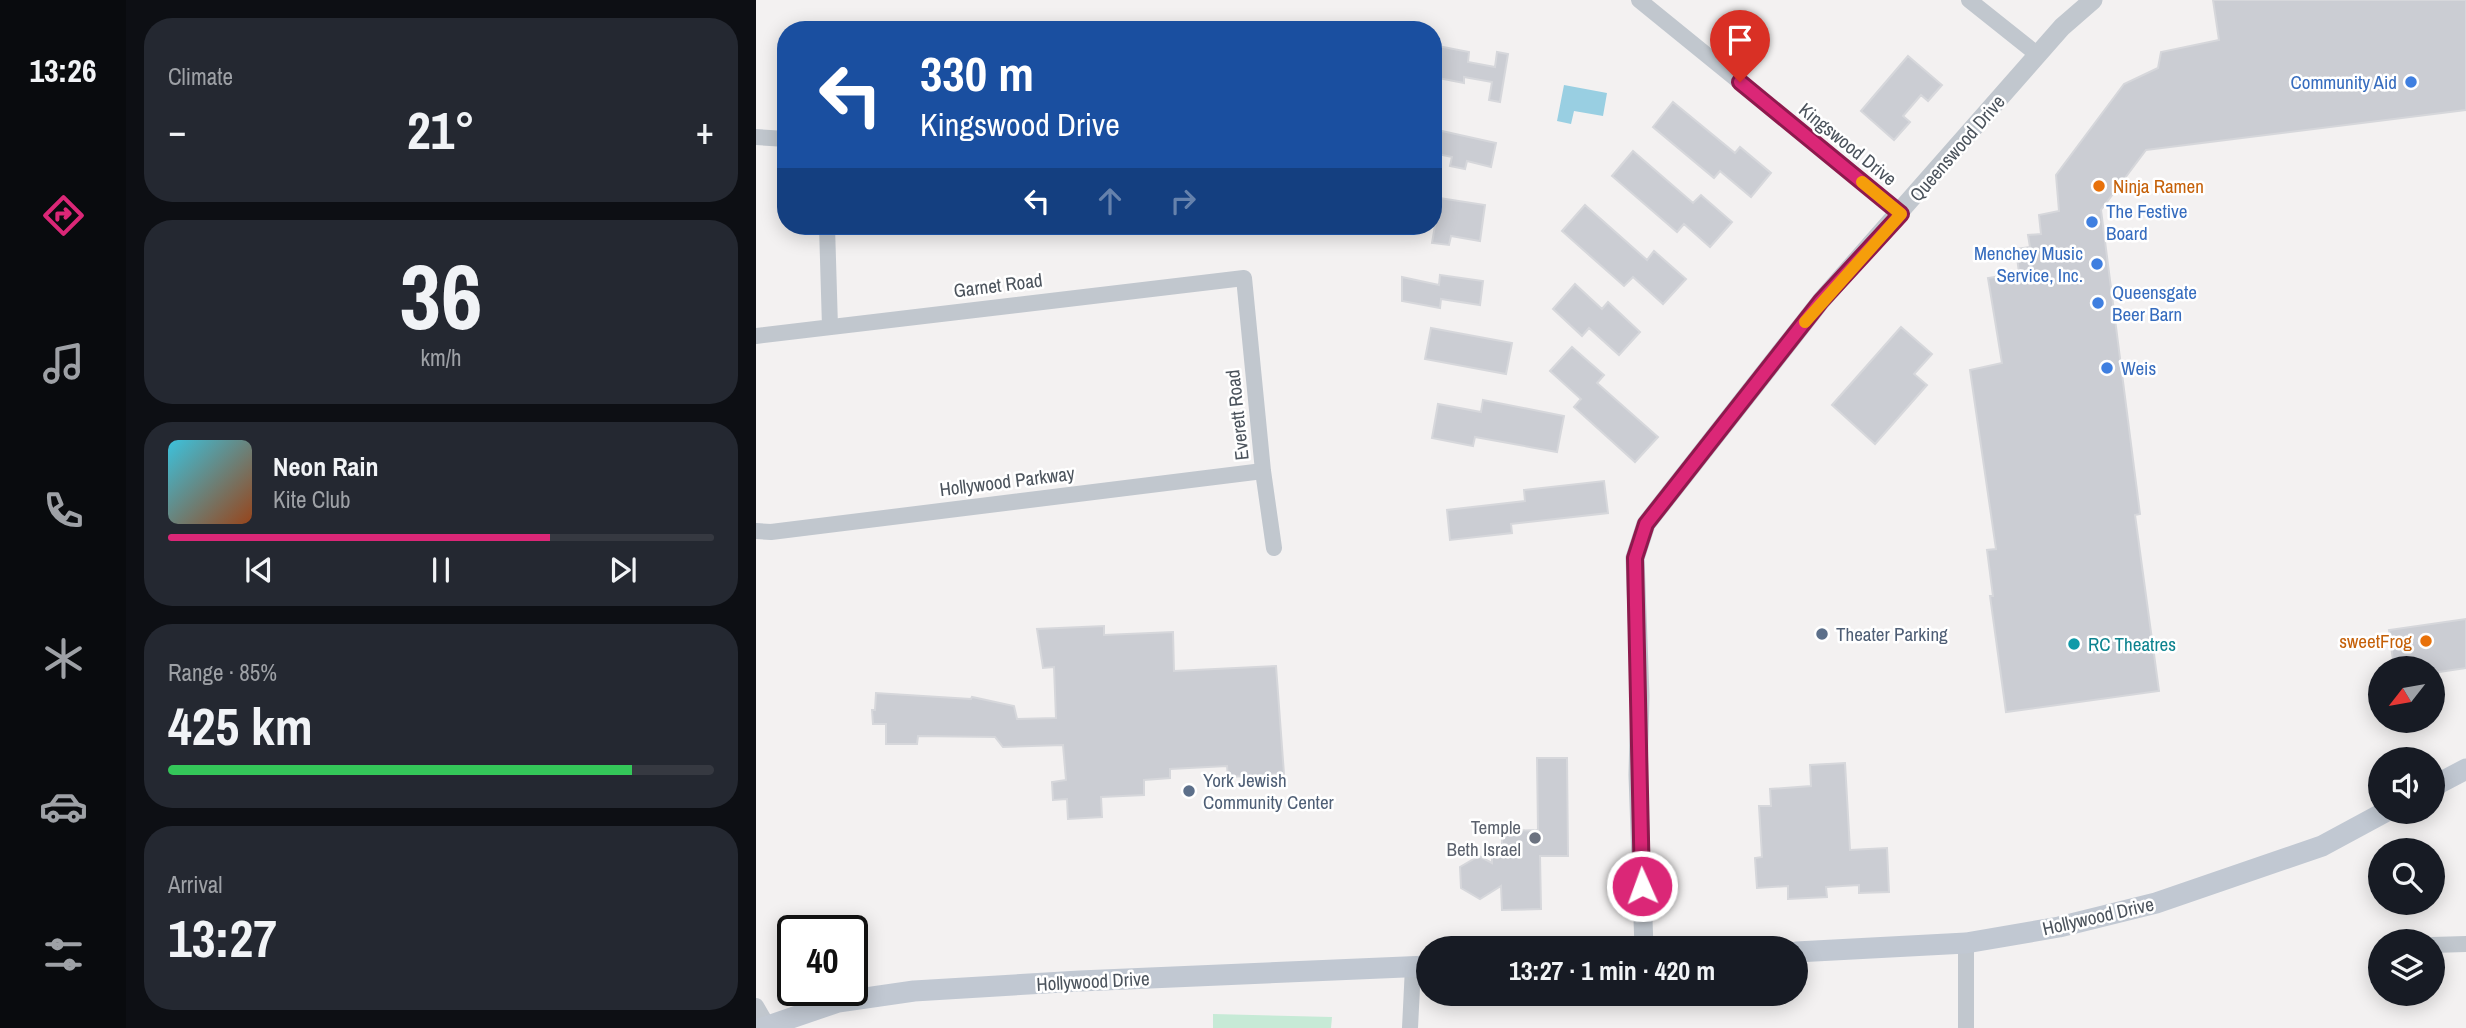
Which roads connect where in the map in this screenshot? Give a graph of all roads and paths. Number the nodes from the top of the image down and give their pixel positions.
1 (1639, 0) edge
2 (1969, 0) edge
3 (2093, 0) edge
4 (2038, 55) junction
5 (756, 137) edge
6 (777, 138) edge
7 (1901, 214) junction
8 (827, 235) edge
9 (1244, 278) joint
10 (830, 327) junction
11 (756, 336) edge
12 (1263, 471) junction
13 (756, 531) edge
14 (1274, 548) dead end
15 (2466, 769) edge
16 (2445, 780) edge
17 (2368, 821) edge
18 (1643, 936) edge
19 (1966, 943) junction
20 (2466, 944) edge
21 (2445, 945) edge
22 (1808, 951) edge
23 (1416, 967) edge
24 (1416, 995) edge
25 (756, 1006) edge
26 (764, 1026) edge
27 (1410, 1028) edge
28 (1966, 1028) edge

1 - 7 street, Kingswood Drive
2 - 4 street
3 - 4 street, Queenswood Drive
4 - 7 street, Queenswood Drive
5 - 6 street
7 - 18 street, Queenswood Drive
8 - 10 street
9 - 10 street, Garnet Road
9 - 12 street, Everett Road
10 - 11 street, Garnet Road
12 - 13 street, Hollywood Parkway
12 - 14 street, Everett Road
15 - 16 main road
17 - 19 main road, Hollywood Drive
19 - 22 main road, Hollywood Drive
19 - 28 street
20 - 21 street
23 - 26 main road, Hollywood Drive
24 - 27 street
25 - 26 street

